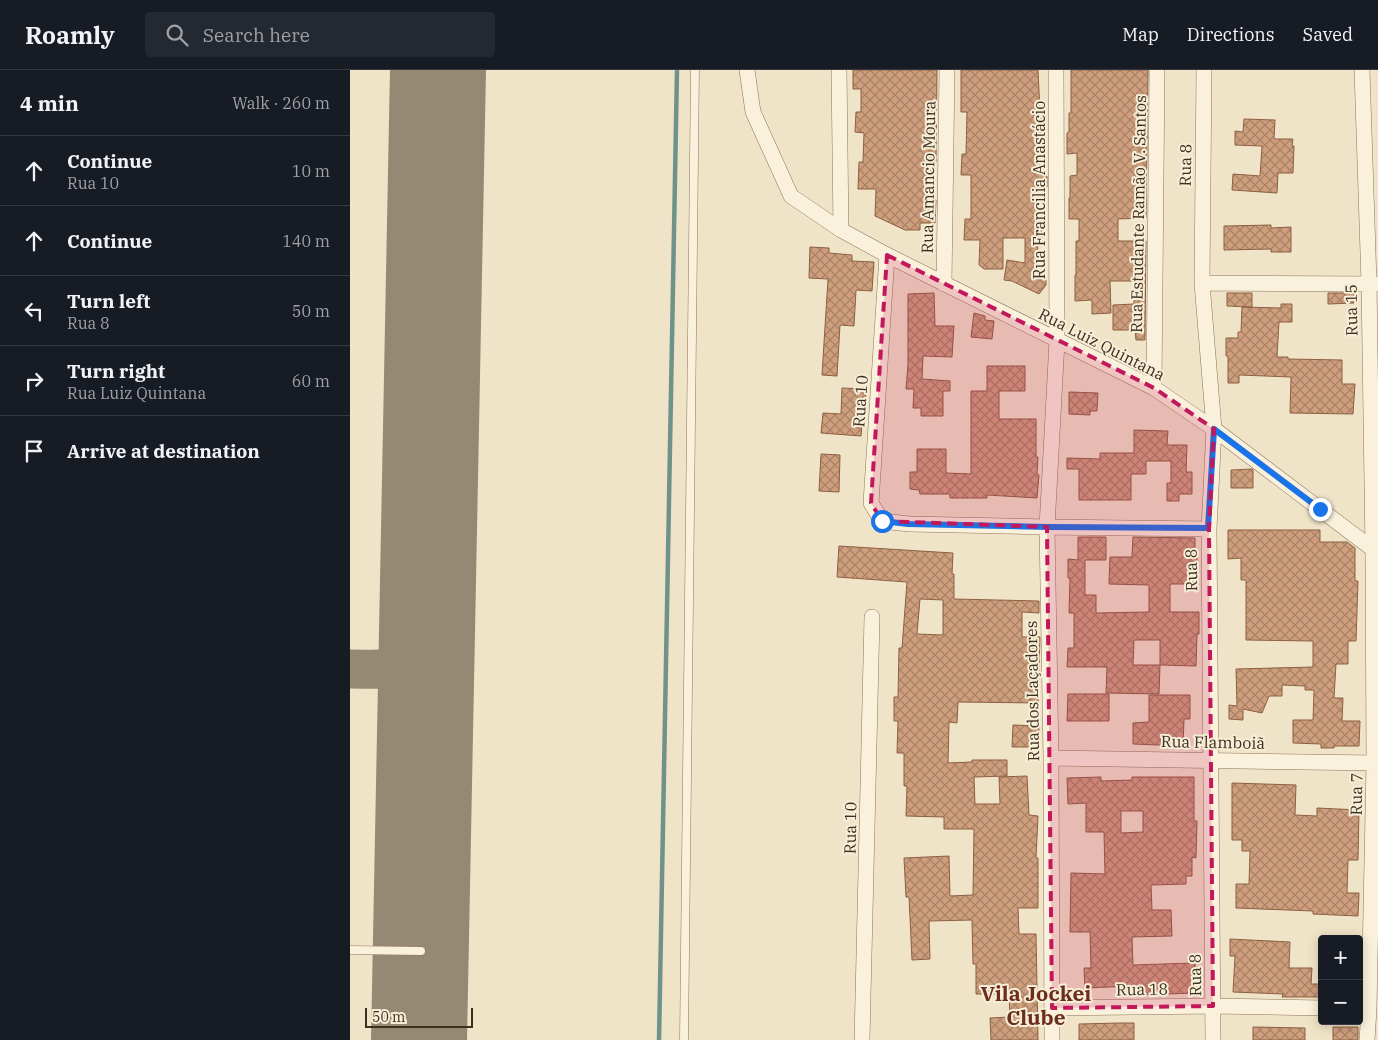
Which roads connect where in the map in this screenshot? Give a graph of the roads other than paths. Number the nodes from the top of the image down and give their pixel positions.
1 (695, 70) edge
2 (746, 70) edge
3 (839, 70) edge
4 (947, 70) edge
5 (1056, 70) edge
6 (1157, 70) edge
7 (1204, 70) edge
8 (1362, 70) edge
9 (841, 230) junction
10 (887, 255) junction
11 (1202, 283) junction
12 (1373, 283) edge
13 (944, 284) junction
14 (1057, 341) junction
15 (1154, 388) junction
16 (1214, 429) junction
17 (1047, 527) junction
18 (1208, 528) junction
19 (1375, 551) edge
20 (872, 617) dead end
21 (1051, 758) junction
22 (1211, 759) junction
23 (1374, 762) junction
24 (350, 950) edge
25 (421, 951) dead end
26 (1213, 1006) junction
27 (1052, 1008) junction
28 (1318, 1008) edge
29 (1369, 1010) edge
30 (684, 1040) edge
31 (862, 1040) edge
32 (1052, 1040) edge
33 (1213, 1040) edge
34 (1367, 1040) edge

1 - 30 lane
2 - 9 street, Rua Luiz Quintana
3 - 9 street
4 - 13 street, Rua Amancio Moura
5 - 14 street, Rua Francilia Anastácio
6 - 15 street, Rua Estudante Ramão V. Santos
7 - 11 street, Rua 8
8 - 12 street, Rua 15
9 - 10 street, Rua Luiz Quintana
10 - 13 street, Rua Luiz Quintana
10 - 17 street, Rua 10
11 - 12 street
11 - 16 street, Rua 8
12 - 19 street, Rua 15
13 - 14 street, Rua Luiz Quintana
14 - 15 street, Rua Luiz Quintana
14 - 17 street, Rua dos Laçadores
15 - 16 street, Rua Luiz Quintana
16 - 18 street, Rua 8
16 - 19 street, Rua Luiz Quintana
17 - 18 street
17 - 21 street, Rua dos Laçadores
18 - 22 street, Rua 8
19 - 23 street, Rua 7
20 - 31 street, Rua 10
21 - 22 street, Rua Flamboiã
21 - 27 street, Rua dos Laçadores
22 - 23 street, Rua Flamboiã
22 - 26 street, Rua 8
23 - 29 street, Rua 7
24 - 25 lane
26 - 27 street, Rua 18
26 - 28 street, Rua 18
26 - 33 street, Rua 8
27 - 32 street, Rua dos Laçadores
29 - 34 street, Rua 7

